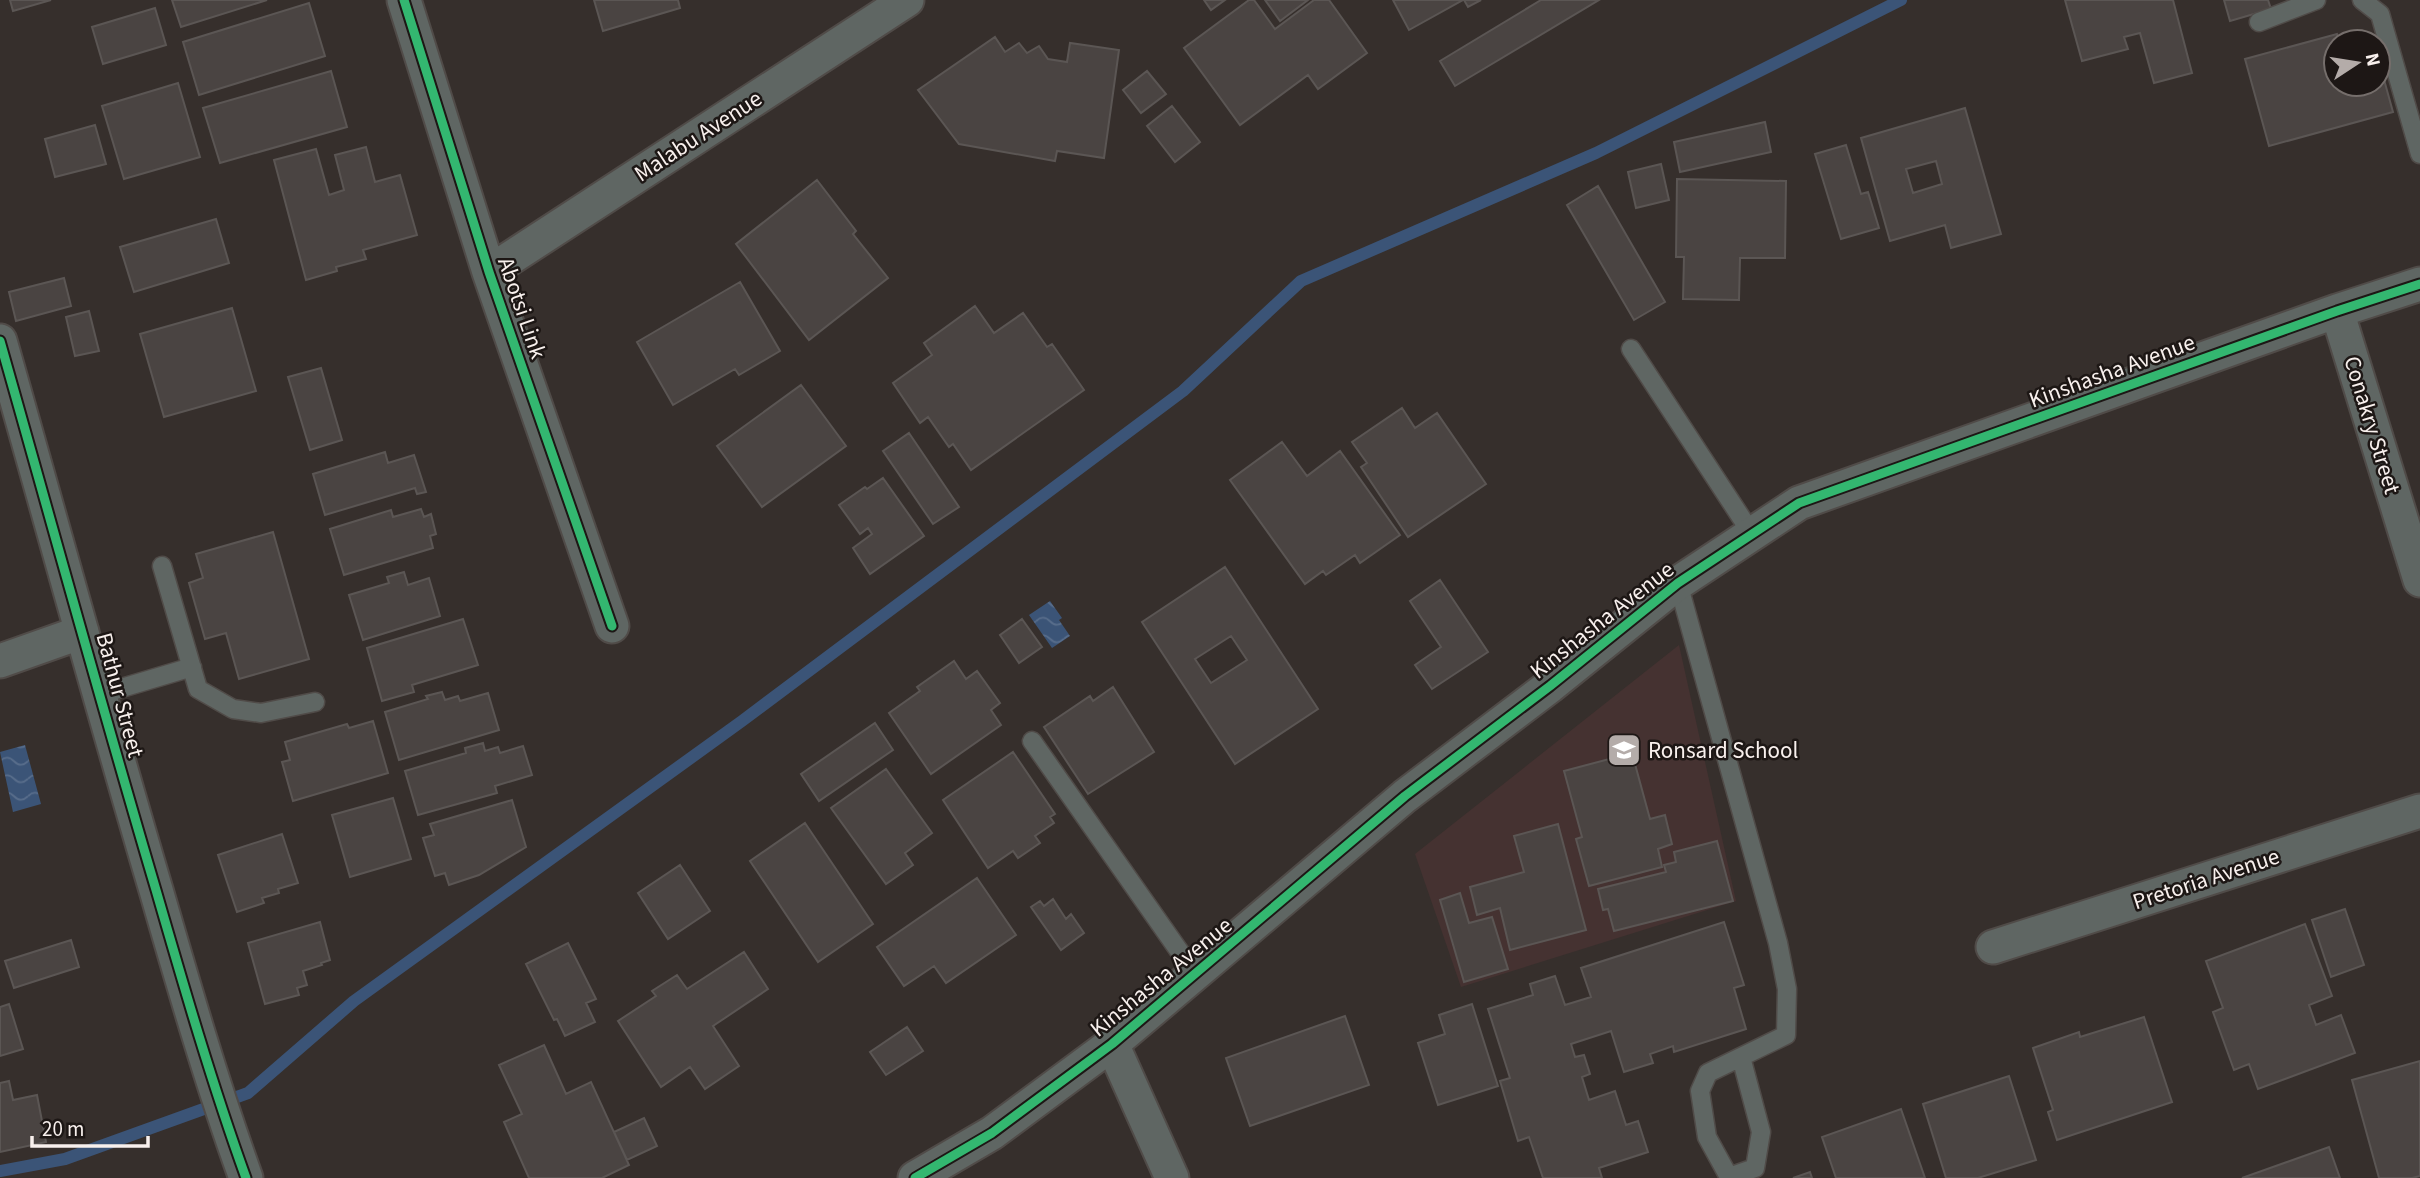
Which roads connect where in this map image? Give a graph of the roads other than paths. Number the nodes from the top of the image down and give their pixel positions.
1 (404, 0) edge
2 (907, 0) edge
3 (2316, 0) edge
4 (2362, 0) edge
5 (2259, 22) dead end
6 (2420, 154) edge
7 (489, 272) junction
8 (2420, 284) edge
9 (2337, 311) junction
10 (0, 341) edge
11 (1631, 349) dead end
12 (1752, 534) junction
13 (162, 566) dead end
14 (2420, 580) edge
15 (1678, 583) junction
16 (612, 626) dead end
17 (82, 632) junction
18 (0, 661) edge
19 (192, 667) junction
20 (99, 695) junction
21 (315, 702) dead end
22 (1032, 741) dead end
23 (2420, 811) edge
24 (1993, 947) dead end
25 (1196, 975) junction
26 (1112, 1044) junction
27 (1741, 1056) junction
28 (246, 1178) edge
29 (915, 1178) edge
30 (1172, 1178) edge

1 - 7 street, Abotsi Link
2 - 7 street, Malabu Avenue
3 - 5 lane
4 - 6 lane
7 - 16 street, Abotsi Link
8 - 9 street, Kinshasha Avenue
9 - 12 street, Kinshasha Avenue
9 - 14 street, Conakry Street
10 - 17 street, Bathur Street
11 - 12 lane
12 - 15 street, Kinshasha Avenue
13 - 19 lane
15 - 25 street, Kinshasha Avenue
15 - 27 lane
17 - 18 street
17 - 20 street, Bathur Street
19 - 20 lane
19 - 21 lane
20 - 28 street, Bathur Street
22 - 25 lane
23 - 24 street, Pretoria Avenue
25 - 26 street, Kinshasha Avenue
26 - 29 street, Kinshasha Avenue
26 - 30 street
27 - 27 lane

